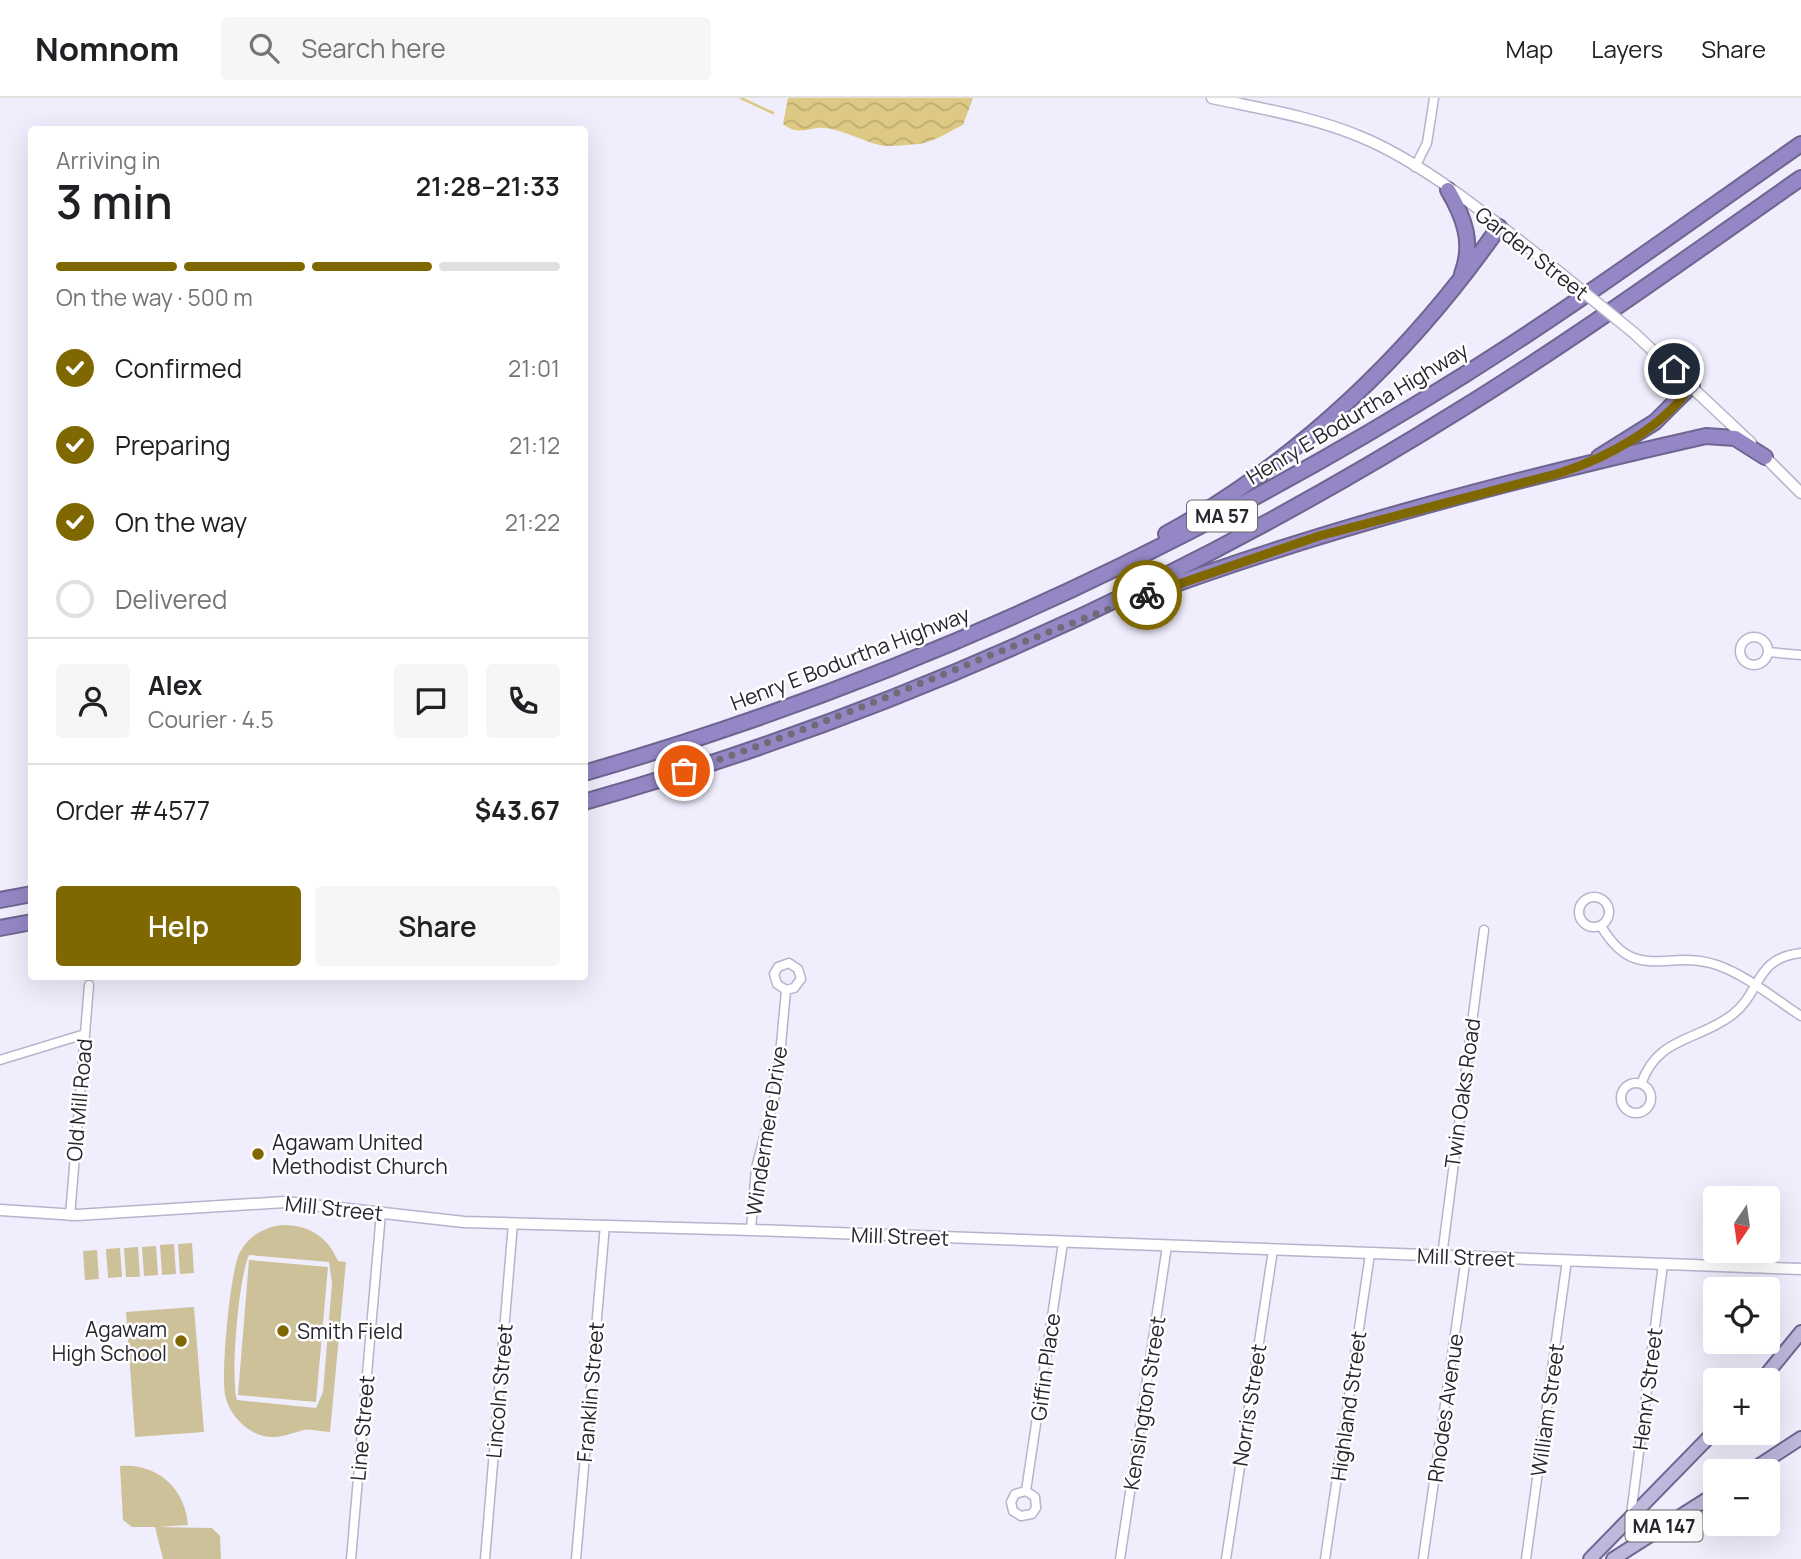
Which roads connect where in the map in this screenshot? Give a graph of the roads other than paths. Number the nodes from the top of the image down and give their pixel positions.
1 (1212, 98) edge
2 (1434, 98) edge
3 (1801, 144) edge
4 (1415, 167) junction
5 (1801, 178) edge
6 (1448, 190) junction
7 (1499, 227) junction
8 (1448, 298) junction
9 (1692, 385) junction
10 (1765, 457) junction
11 (1552, 475) junction
12 (1801, 493) edge
13 (1053, 628) junction
14 (985, 629) junction
15 (1768, 652) dead end
16 (1801, 654) edge
17 (588, 772) edge
18 (588, 801) edge
19 (28, 895) edge
20 (0, 900) edge
21 (28, 923) edge
22 (1601, 926) dead end
23 (0, 928) edge
24 (1484, 930) dead end
25 (1801, 953) edge
26 (89, 985) dead end
27 (1753, 986) junction
28 (786, 990) dead end
29 (1801, 1016) edge
30 (85, 1034) junction
31 (0, 1060) edge
32 (1640, 1084) dead end
33 (0, 1210) edge
34 (381, 1213) junction
35 (70, 1216) junction
36 (513, 1223) junction
37 (605, 1225) junction
38 (751, 1229) junction
39 (1063, 1242) junction
40 (1167, 1246) junction
41 (1273, 1250) junction
42 (1370, 1254) junction
43 (1442, 1256) junction
44 (1466, 1257) junction
45 (1567, 1260) junction
46 (1663, 1264) junction
47 (1801, 1269) edge
48 (1801, 1332) edge
49 (1772, 1368) edge
50 (1801, 1438) edge
51 (1703, 1443) edge
52 (1769, 1459) edge
53 (1026, 1491) dead end
54 (1703, 1502) edge
55 (1631, 1515) junction
56 (351, 1559) edge
57 (485, 1559) edge
58 (576, 1559) edge
59 (1120, 1559) edge
60 (1226, 1559) edge
61 (1325, 1559) edge
62 (1423, 1559) edge
63 (1526, 1559) edge
64 (1590, 1559) edge
65 (1613, 1559) edge

1 - 4 street, Garden Street
2 - 4 street
3 - 14 highway, Henry E Bodurtha Highway / MA 57
4 - 6 street, Garden Street
5 - 13 highway, MA 57
6 - 7 street, Garden Street
6 - 8 highway
7 - 8 highway
7 - 9 street, Garden Street, bridge
8 - 14 highway
9 - 10 street, Garden Street
9 - 11 highway
10 - 11 highway
10 - 12 street, Garden Street
11 - 13 highway
13 - 18 highway, MA 57
14 - 17 highway, Henry E Bodurtha Highway / MA 57
15 - 16 street
19 - 20 highway
21 - 23 highway
22 - 27 street
24 - 43 street, Twin Oaks Road
25 - 27 street
26 - 30 street, Old Mill Road
27 - 29 street
27 - 32 street
28 - 38 street, Windermere Drive
30 - 31 street
30 - 35 street, Old Mill Road
33 - 35 street, Mill Street
34 - 35 street, Mill Street
34 - 36 street, Mill Street
34 - 56 street, Line Street
36 - 37 street, Mill Street
36 - 57 street, Lincoln Street
37 - 38 street, Mill Street
37 - 58 street, Franklin Street
38 - 39 street, Mill Street
39 - 40 street, Mill Street
39 - 53 street, Giffin Place
40 - 41 street, Mill Street
40 - 59 street, Kensington Street
41 - 42 street, Mill Street
41 - 60 street, Norris Street
42 - 43 street, Mill Street
42 - 61 street, Highland Street
43 - 44 street, Mill Street
44 - 45 street, Mill Street
44 - 62 street, Rhodes Avenue
45 - 46 street, Mill Street
45 - 63 street, William Street
46 - 47 street, Mill Street
46 - 55 street, Henry Street
48 - 49 main road
50 - 52 main road
51 - 55 main road
54 - 65 main road, MA 147
55 - 64 main road

